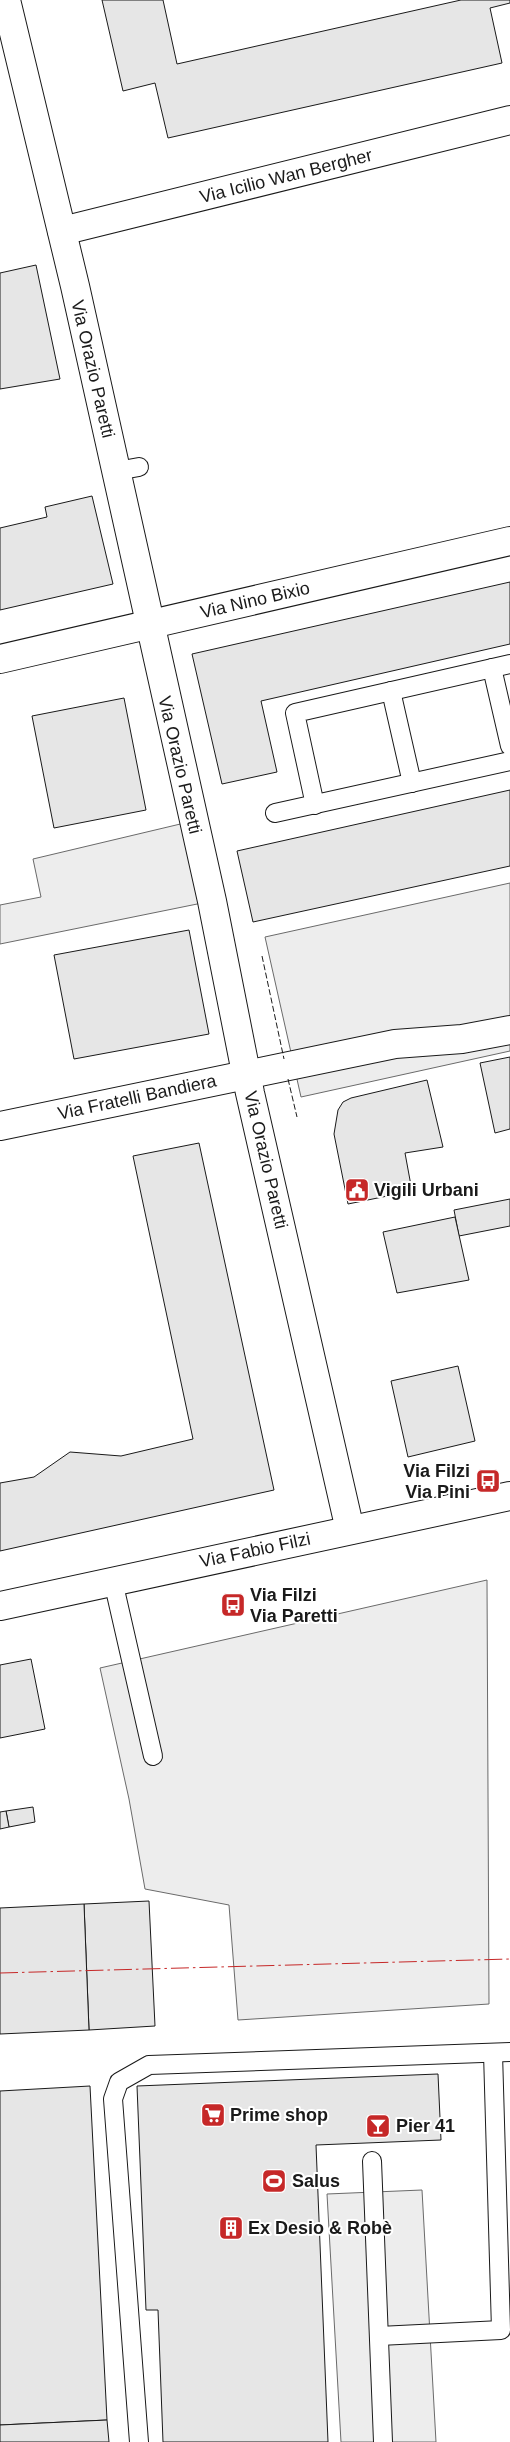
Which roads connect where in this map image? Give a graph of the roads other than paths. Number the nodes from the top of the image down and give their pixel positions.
1 (6, 0) edge
2 (510, 120) edge
3 (62, 231) junction
4 (510, 541) edge
5 (148, 624) junction
6 (0, 660) edge
7 (510, 664) edge
8 (492, 668) junction
9 (391, 691) junction
10 (510, 746) edge
11 (510, 761) edge
12 (412, 783) junction
13 (315, 805) junction
14 (275, 813) dead end
15 (510, 1030) edge
16 (246, 1073) junction
17 (0, 1126) edge
18 (510, 1496) edge
19 (350, 1530) junction
20 (114, 1581) junction
21 (0, 1606) edge
22 (153, 1756) dead end
23 (502, 2052) edge
24 (372, 2161) dead end
25 (379, 2336) junction
26 (139, 2442) edge
27 (383, 2442) edge

1 - 3 street, Via Orazio Paretti
2 - 3 street, Via Icilio Wan Bergher
3 - 5 street, Via Orazio Paretti
4 - 5 street, Via Nino Bixio
5 - 6 street, Via Nino Bixio
5 - 16 street, Via Orazio Paretti
7 - 8 lane
8 - 9 lane
8 - 10 lane
9 - 12 lane
9 - 13 lane
11 - 12 lane
12 - 13 lane
13 - 14 lane
15 - 16 street, Via Fratelli Bandiera
16 - 17 street, Via Fratelli Bandiera
16 - 19 street, Via Orazio Paretti
18 - 19 street, Via Fabio Filzi
19 - 20 street, Via Fabio Filzi
20 - 21 street, Via Fabio Filzi
20 - 22 lane
23 - 25 lane
23 - 26 lane
24 - 25 lane
25 - 27 lane

